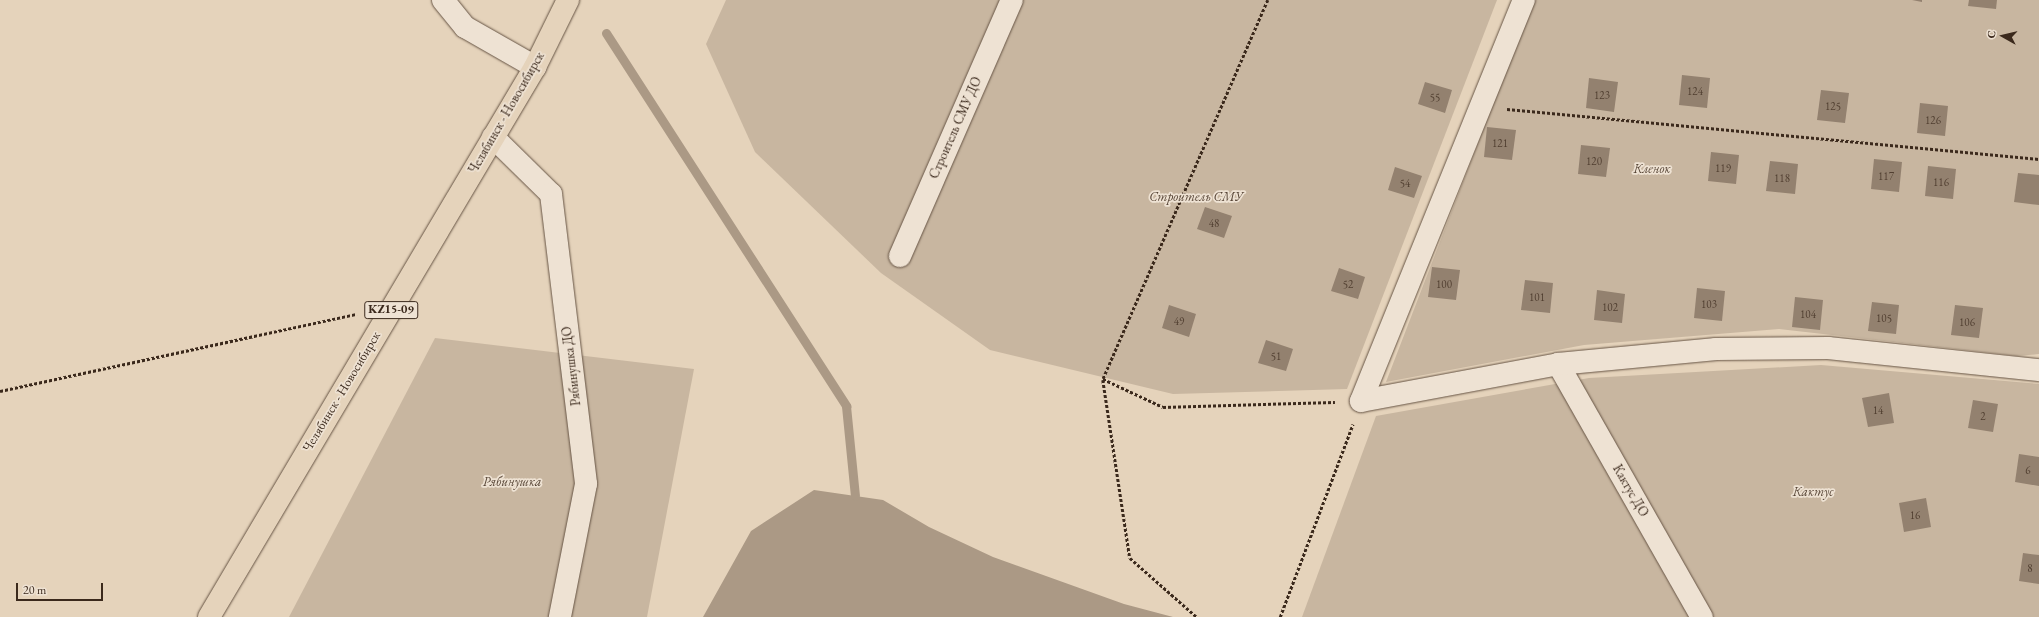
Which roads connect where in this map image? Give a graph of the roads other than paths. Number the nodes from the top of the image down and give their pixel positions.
1 (443, 0) edge
2 (568, 0) edge
3 (1012, 0) edge
4 (1524, 0) edge
5 (535, 67) junction
6 (493, 137) junction
7 (900, 256) dead end
8 (1558, 364) junction
9 (2039, 370) edge
10 (209, 617) edge
11 (560, 617) edge
12 (1702, 617) edge

1 - 5 street
2 - 5 highway, Челябинск - Новосибирск / KZ15-09
3 - 7 street, Строитель СМУ ДО
4 - 8 street
5 - 6 highway, Челябинск - Новосибирск / KZ15-09
6 - 10 highway, Челябинск - Новосибирск / KZ15-09
6 - 11 street, Рябинушка ДО
8 - 9 street
8 - 12 street, Кактус ДО

